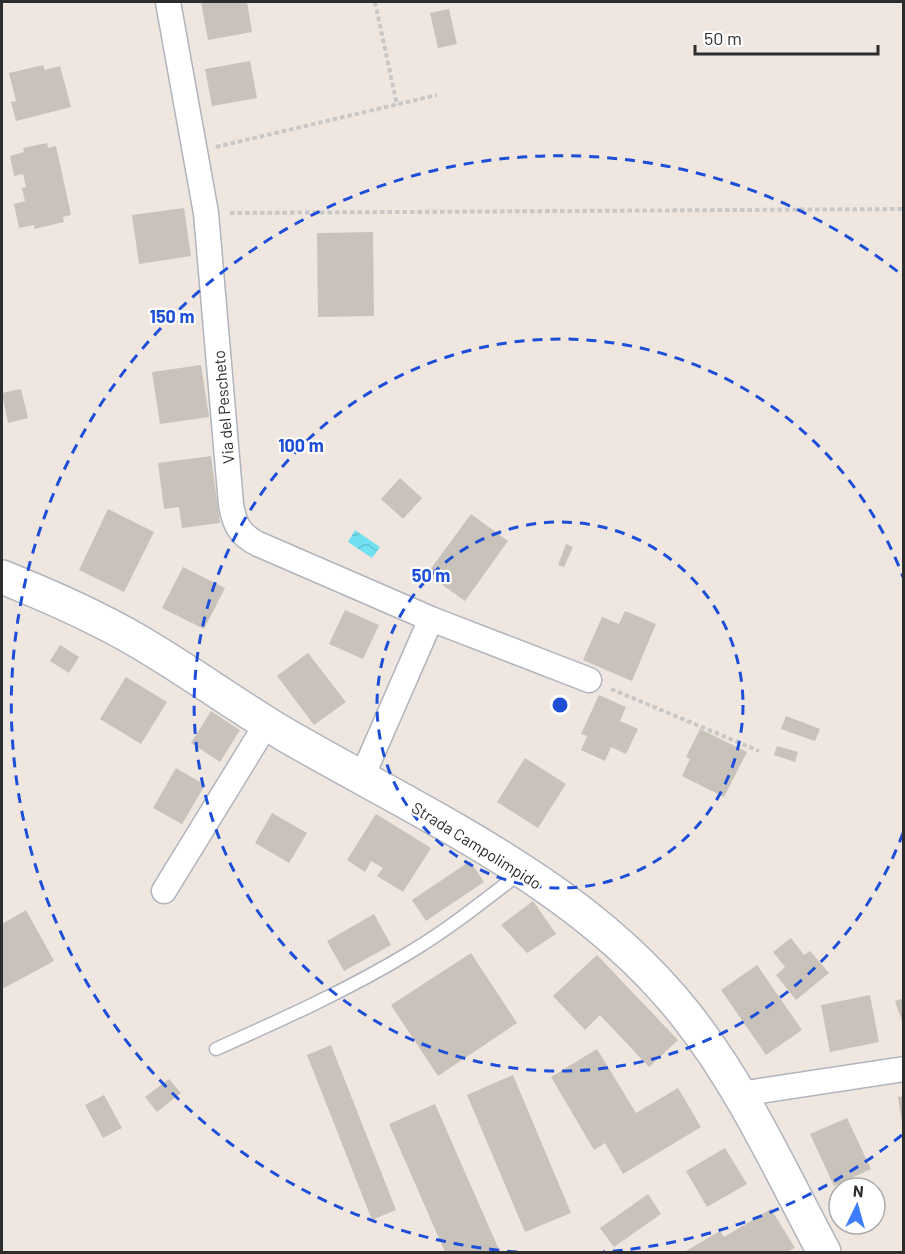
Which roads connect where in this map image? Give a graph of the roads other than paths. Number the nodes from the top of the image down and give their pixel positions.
1 (168, 2) edge
2 (2, 577) edge
3 (431, 619) junction
4 (589, 680) road end
5 (267, 723) junction
6 (362, 777) junction
7 (522, 872) junction
8 (164, 891) dead end
9 (216, 1049) dead end
10 (903, 1069) edge
11 (740, 1094) junction
12 (824, 1252) edge

1 - 3 street, Via del Pescheto
2 - 5 street, Strada Campolimpido
3 - 4 street, Via del Pescheto
3 - 6 street
5 - 6 street, Strada Campolimpido
5 - 8 street
6 - 7 street, Strada Campolimpido
7 - 9 lane
7 - 11 street, Strada Campolimpido
10 - 11 street
11 - 12 street, Strada Campolimpido

